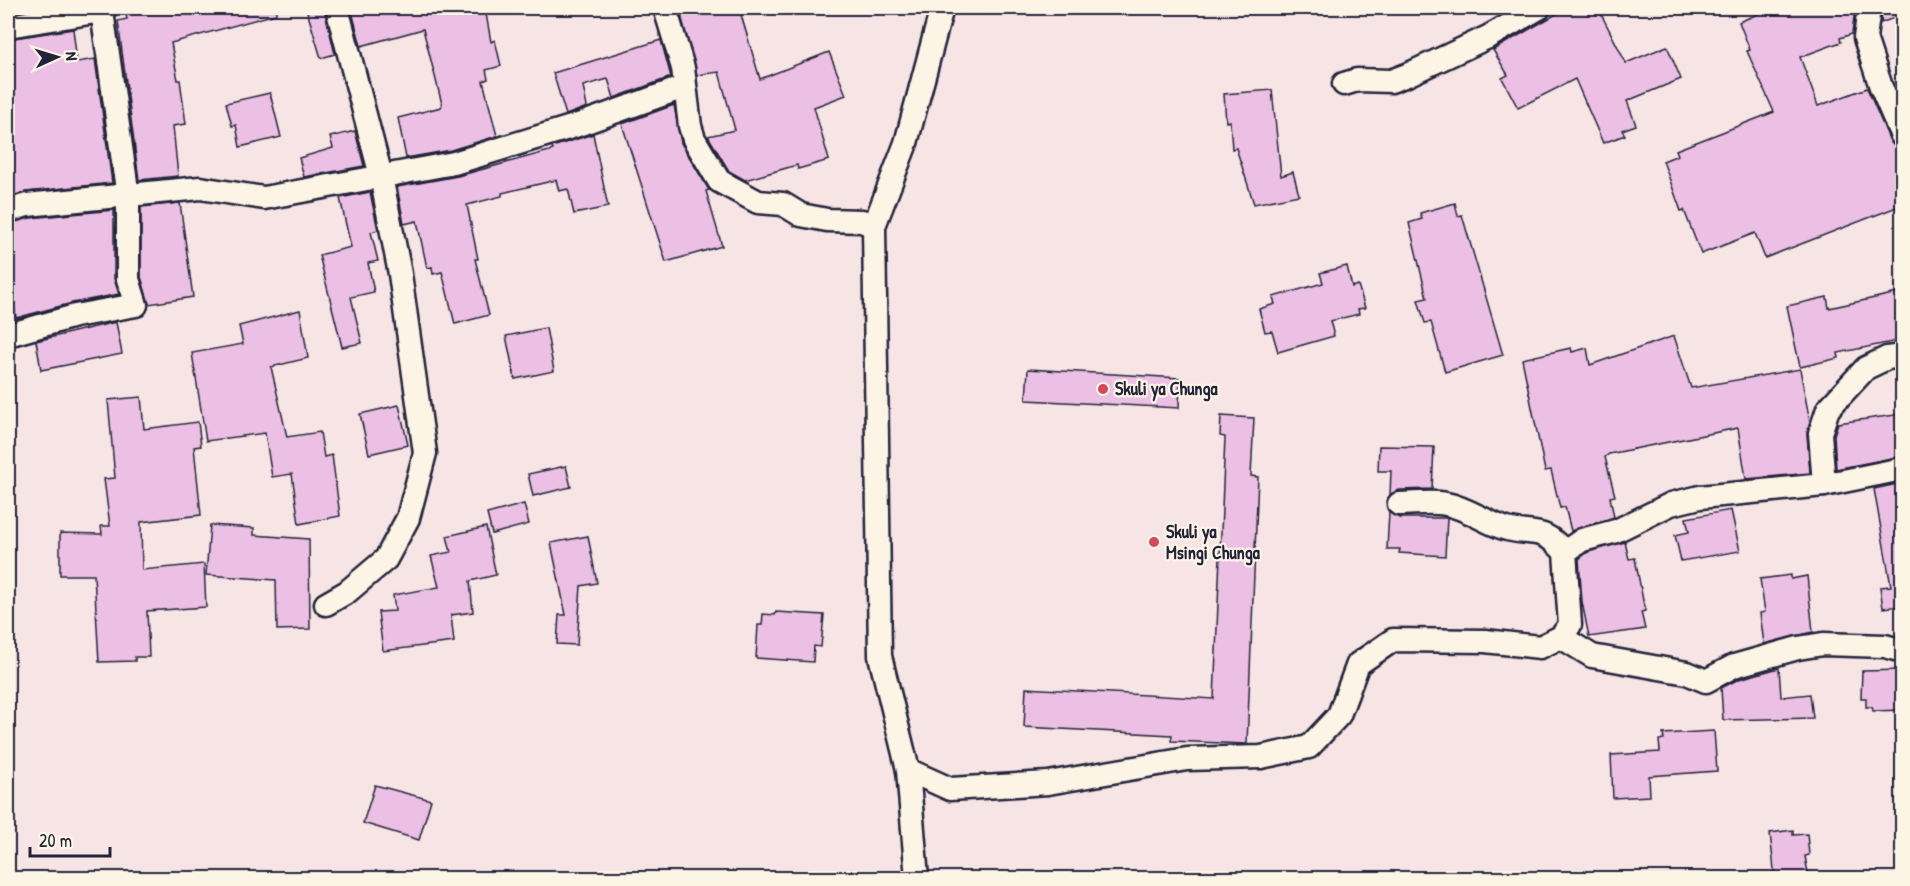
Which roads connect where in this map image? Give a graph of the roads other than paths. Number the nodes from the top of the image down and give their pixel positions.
1 (337, 8) edge
2 (665, 8) edge
3 (942, 8) edge
4 (1539, 8) edge
5 (1869, 8) edge
6 (104, 9) edge
7 (8, 26) edge
8 (1344, 84) dead end
9 (684, 87) junction
10 (1902, 136) edge
11 (381, 176) junction
12 (128, 197) junction
13 (8, 211) edge
14 (874, 226) junction
15 (8, 335) edge
16 (1902, 356) edge
17 (1902, 469) edge
18 (1824, 486) junction
19 (1399, 504) dead end
20 (1565, 552) junction
21 (326, 604) dead end
22 (1561, 637) junction
23 (1902, 651) edge
24 (908, 770) junction
25 (917, 879) edge

1 - 11 street
2 - 9 street
3 - 14 street
4 - 8 street
5 - 10 street
6 - 7 street
6 - 12 street
9 - 11 street
9 - 14 street
11 - 12 street
11 - 21 street
12 - 13 street
12 - 15 street
14 - 24 street
16 - 18 street
17 - 18 street
18 - 20 street
19 - 20 street
20 - 22 street
22 - 23 street
22 - 24 street
24 - 25 street

